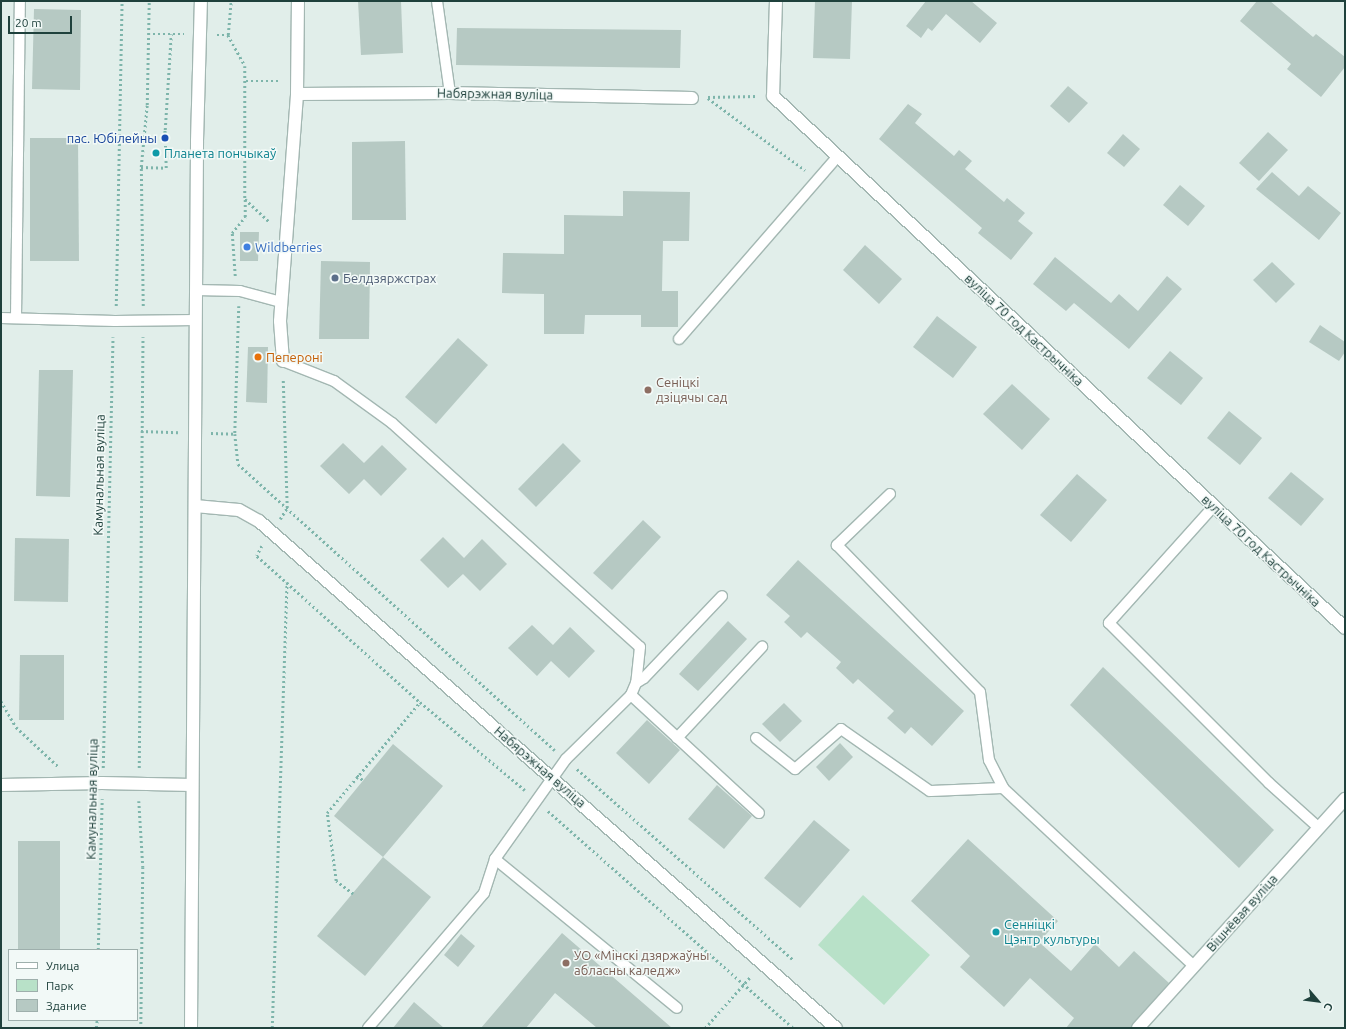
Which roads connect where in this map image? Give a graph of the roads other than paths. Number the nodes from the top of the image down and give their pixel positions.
1 (20, 1) edge
2 (201, 1) edge
3 (298, 1) edge
4 (438, 1) edge
5 (776, 1) edge
6 (450, 93) junction
7 (297, 94) junction
8 (692, 98) road end
9 (838, 156) junction
10 (196, 290) junction
11 (282, 302) junction
12 (1, 318) edge
13 (16, 318) junction
14 (196, 320) junction
15 (679, 339) dead end
16 (283, 361) joint
17 (890, 494) dead end
18 (195, 506) junction
19 (1213, 507) junction
20 (722, 596) dead end
21 (1345, 628) edge
22 (762, 647) dead end
23 (636, 684) junction
24 (631, 695) junction
25 (677, 738) junction
26 (756, 738) dead end
27 (552, 777) junction
28 (1, 785) edge
29 (192, 785) junction
30 (1003, 788) junction
31 (1345, 799) edge
32 (759, 813) dead end
33 (1319, 828) junction
34 (495, 859) junction
35 (1194, 966) junction
36 (677, 1008) dead end
37 (191, 1028) edge
38 (368, 1028) edge
39 (836, 1028) edge
40 (1138, 1028) edge

1 - 13 lane
2 - 10 street
3 - 7 street
4 - 6 lane
5 - 9 street, вуліца 70 год Кастрычніка
6 - 7 street, Набярэжная вуліца
6 - 8 street, Набярэжная вуліца
7 - 11 street
9 - 15 lane
9 - 19 street, вуліца 70 год Кастрычніка
10 - 11 lane
10 - 14 street
11 - 16 street
12 - 13 lane
13 - 14 lane
14 - 18 street
16 - 23 lane
17 - 30 lane
18 - 27 street, Набярэжная вуліца
18 - 29 street
19 - 21 street, вуліца 70 год Кастрычніка
19 - 33 lane
20 - 23 lane
22 - 25 lane
23 - 24 lane
24 - 25 lane
24 - 27 lane
25 - 32 lane
26 - 30 lane
27 - 34 lane
27 - 39 street, Набярэжная вуліца
28 - 29 street
29 - 37 street
30 - 35 lane
31 - 33 street, Вішнёвая вуліца
33 - 35 street, Вішнёвая вуліца
34 - 36 lane
34 - 38 lane
35 - 40 street, Вішнёвая вуліца

